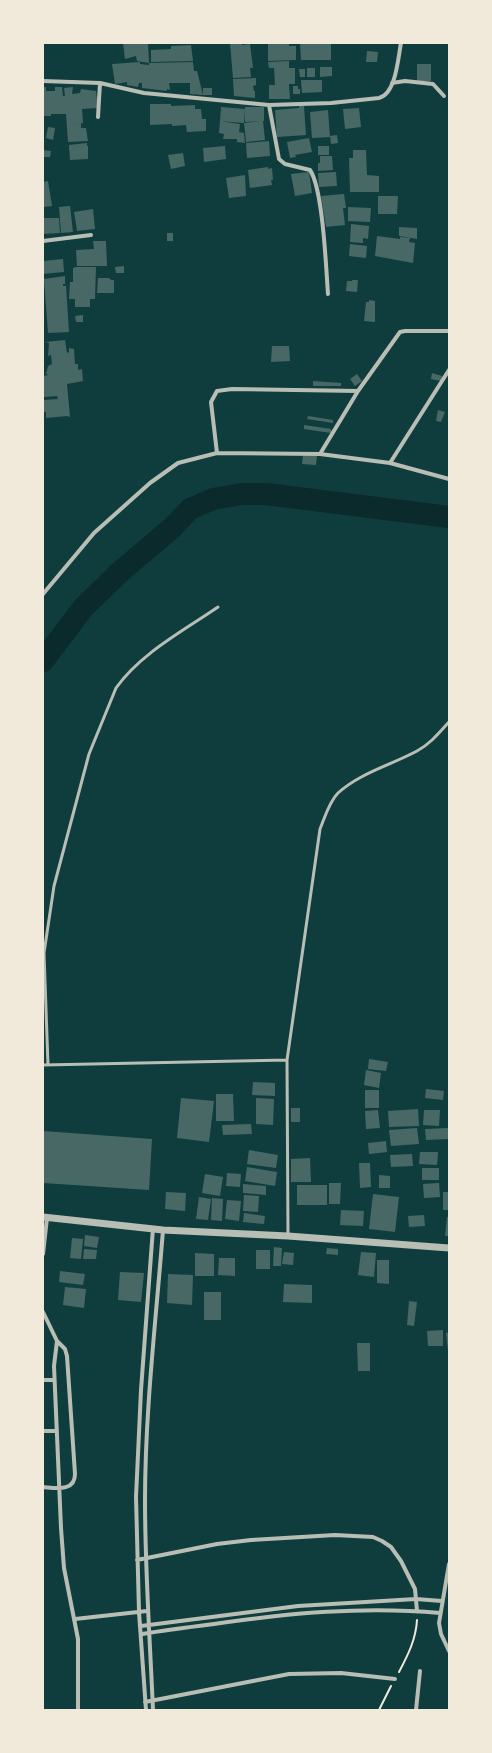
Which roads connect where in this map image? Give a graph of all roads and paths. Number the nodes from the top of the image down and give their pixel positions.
1 (401, 43) edge
2 (43, 81) edge
3 (100, 82) junction
4 (392, 83) junction
5 (444, 96) dead end
6 (269, 105) junction
7 (98, 117) dead end
8 (91, 235) dead end
9 (43, 241) edge
10 (328, 294) dead end
11 (449, 331) edge
12 (449, 370) edge
13 (358, 391) junction
14 (217, 453) junction
15 (320, 454) junction
16 (390, 463) junction
17 (449, 479) edge
18 (43, 594) edge
19 (218, 607) dead end
20 (449, 722) edge
21 (287, 1060) junction
22 (43, 1065) edge
23 (48, 1065) junction
24 (45, 1217) edge
25 (153, 1228) junction
26 (163, 1230) junction
27 (288, 1236) junction
28 (449, 1248) edge
29 (43, 1254) edge
30 (43, 1312) edge
31 (57, 1341) junction
32 (43, 1380) edge
33 (54, 1380) junction
34 (43, 1431) edge
35 (57, 1431) junction
36 (43, 1488) edge
37 (60, 1488) junction
38 (146, 1559) junction
39 (137, 1560) junction
40 (449, 1564) edge
41 (416, 1599) junction
42 (442, 1601) junction
43 (298, 1606) junction
44 (147, 1611) junction
45 (417, 1611) junction
46 (139, 1612) junction
47 (299, 1613) junction
48 (440, 1613) junction
49 (74, 1619) junction
50 (149, 1625) junction
51 (141, 1626) junction
52 (149, 1633) junction
53 (142, 1634) junction
54 (449, 1651) edge
55 (420, 1671) dead end
56 (395, 1679) junction
57 (145, 1702) junction
58 (153, 1702) junction
59 (78, 1710) edge
60 (146, 1710) edge
61 (153, 1710) edge
62 (379, 1710) edge
63 (416, 1710) edge

1 - 4 street
2 - 3 street
3 - 6 street
3 - 7 street
4 - 5 street
4 - 6 street
6 - 10 street
8 - 9 street
11 - 13 street
12 - 16 street
13 - 14 street
13 - 15 street
14 - 15 street
14 - 18 street
15 - 16 street
16 - 17 street
19 - 23 lane
20 - 21 lane
21 - 23 lane
21 - 27 lane
22 - 23 lane
24 - 25 street
24 - 29 street
25 - 26 street
25 - 39 street
26 - 27 street
26 - 38 street
27 - 28 street
30 - 31 street
31 - 33 street
31 - 37 street
32 - 33 street
33 - 35 street
34 - 35 street
35 - 37 street
36 - 37 street
37 - 49 street
38 - 39 street
38 - 41 street
38 - 44 street
39 - 46 street
40 - 42 street
41 - 42 street
41 - 43 street
41 - 45 street
42 - 48 street
43 - 47 street
43 - 50 street
44 - 46 street
44 - 50 street
45 - 47 street
45 - 48 street
45 - 56 path
46 - 49 street
46 - 51 street
47 - 52 street
48 - 54 street
49 - 59 street
50 - 51 street
50 - 52 street
51 - 53 street
52 - 53 street
52 - 58 street
53 - 57 street
55 - 63 street
56 - 58 street
56 - 62 path
57 - 58 street
57 - 60 street
58 - 61 street

